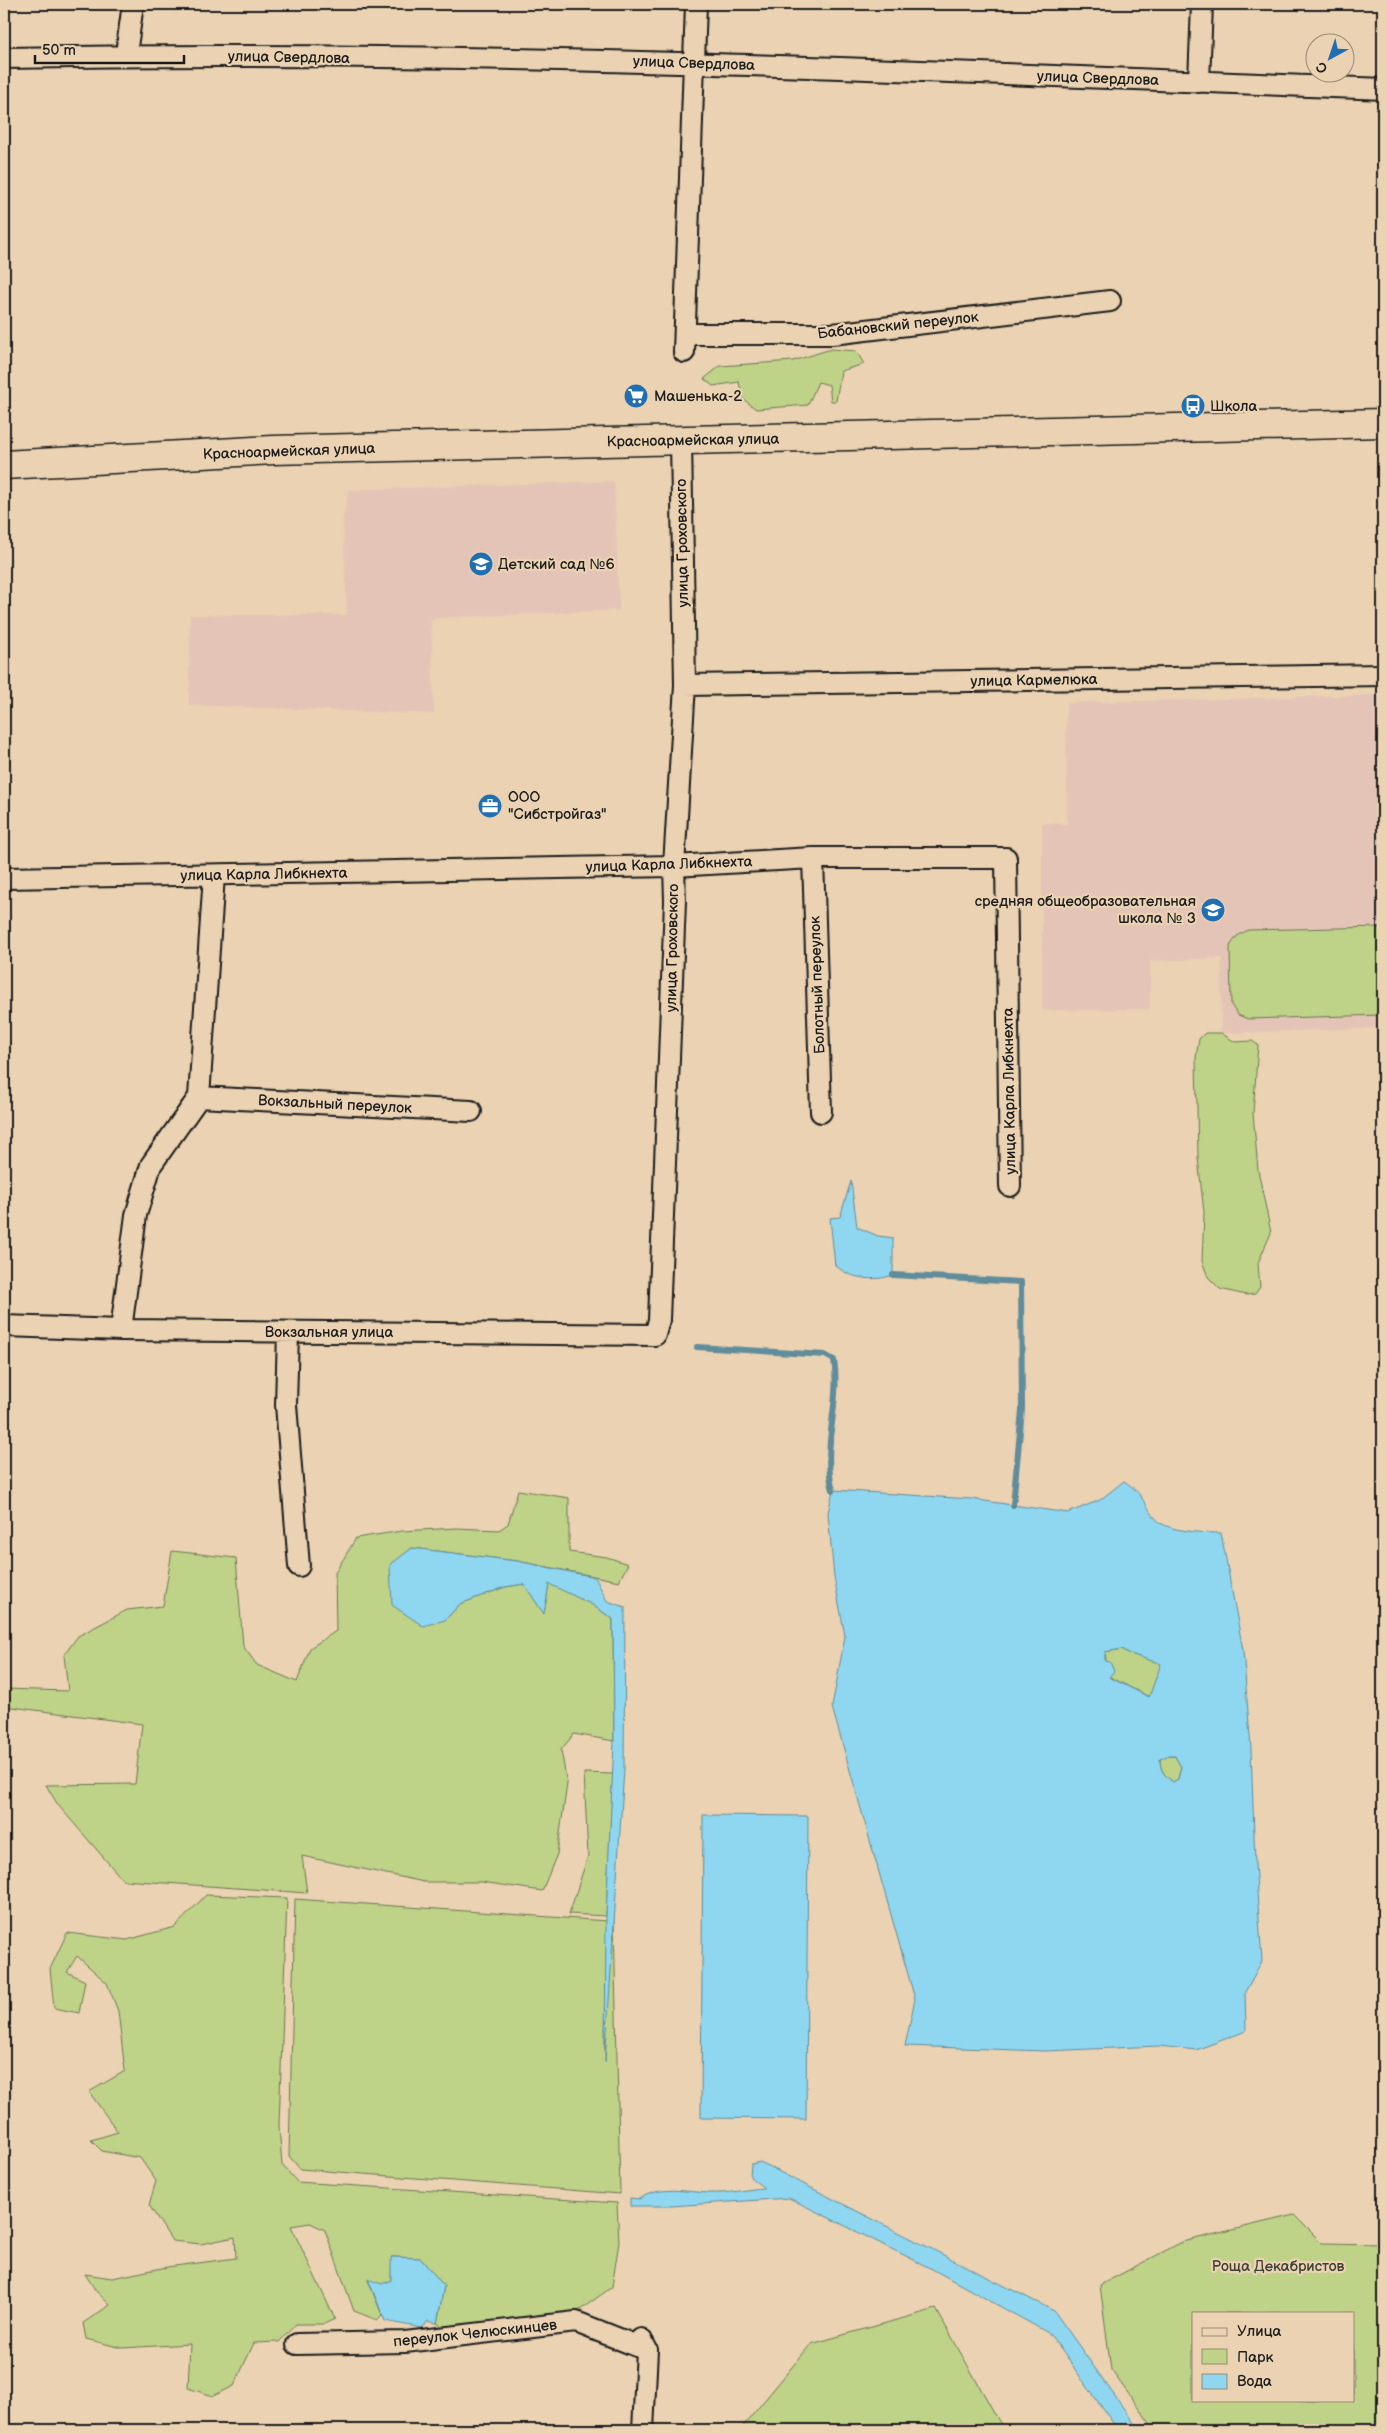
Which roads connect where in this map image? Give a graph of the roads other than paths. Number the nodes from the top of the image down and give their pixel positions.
1 (133, 4) edge
2 (696, 4) edge
3 (1202, 4) edge
4 (126, 54) junction
5 (4, 58) edge
6 (693, 62) junction
7 (1200, 82) junction
8 (1383, 89) edge
9 (1110, 301) dead end
10 (1383, 423) edge
11 (681, 440) junction
12 (4, 465) edge
13 (1383, 674) edge
14 (685, 685) junction
15 (813, 858) junction
16 (674, 866) junction
17 (214, 874) junction
18 (4, 878) edge
19 (199, 1097) junction
20 (471, 1111) dead end
21 (822, 1112) dead end
22 (1010, 1186) dead end
23 (4, 1326) edge
24 (121, 1330) junction
25 (288, 1332) junction
26 (655, 1335) joint
27 (299, 1566) dead end
28 (297, 2344) dead end
29 (643, 2430) edge

1 - 4 street
2 - 6 street
3 - 7 street
4 - 5 street, улица Свердлова
4 - 6 street, улица Свердлова
6 - 7 street, улица Свердлова
6 - 9 street, Бабановский переулок
7 - 8 street, улица Свердлова
10 - 11 main road, Красноармейская улица
11 - 12 main road, Красноармейская улица
11 - 14 street, улица Гроховского
13 - 14 street, улица Кармелюка
14 - 16 street, улица Гроховского
15 - 16 street, улица Карла Либкнехта
15 - 21 street, Болотный переулок
15 - 22 street, улица Карла Либкнехта
16 - 17 street, улица Карла Либкнехта
16 - 26 street, улица Гроховского
17 - 18 street, улица Карла Либкнехта
17 - 19 street
19 - 20 street, Вокзальный переулок
19 - 24 street
23 - 24 street, Вокзальная улица
24 - 25 street, Вокзальная улица
25 - 26 street, Вокзальная улица
25 - 27 street
28 - 29 street, переулок Челюскинцев

